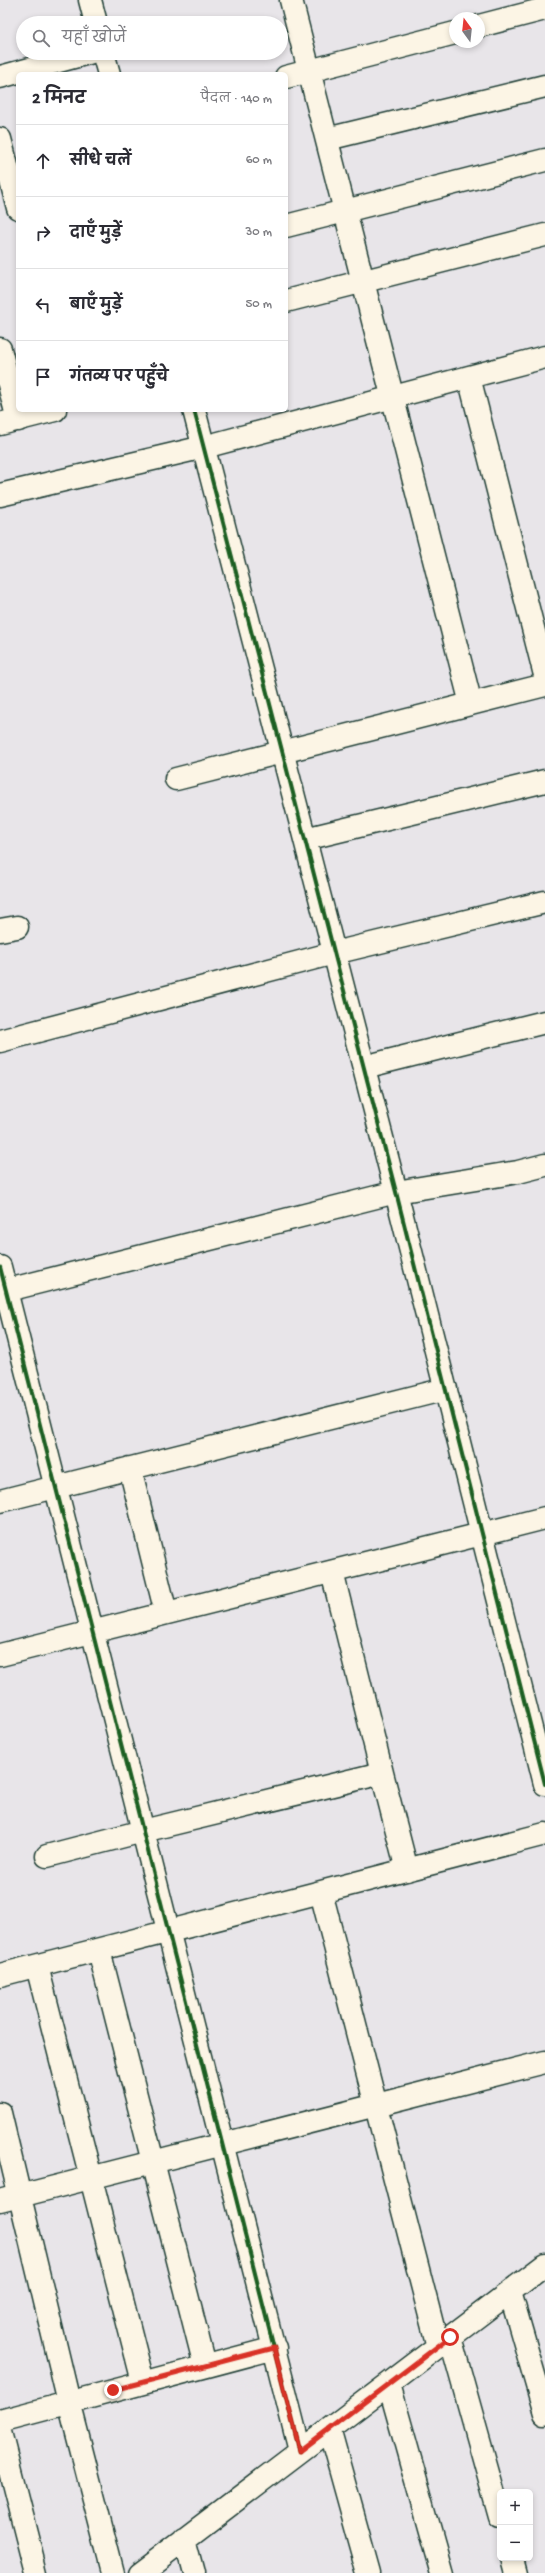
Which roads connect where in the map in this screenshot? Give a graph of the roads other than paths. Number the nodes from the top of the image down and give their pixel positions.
1 (90, 0) edge
2 (291, 0) edge
3 (545, 9) edge
4 (94, 16) edge
5 (485, 24) edge
6 (449, 35) edge
7 (63, 60) edge
8 (105, 60) edge
9 (310, 71) junction
10 (19, 72) edge
11 (108, 72) edge
12 (16, 73) edge
13 (288, 76) edge
14 (0, 77) edge
15 (545, 86) edge
16 (0, 139) edge
17 (327, 139) junction
18 (545, 160) edge
19 (16, 200) edge
20 (346, 210) junction
21 (288, 225) edge
22 (545, 235) edge
23 (364, 281) junction
24 (288, 300) edge
25 (0, 348) edge
26 (545, 357) edge
27 (469, 377) junction
28 (394, 397) junction
29 (47, 412) edge
30 (195, 412) edge
31 (9, 422) edge
32 (204, 447) junction
33 (0, 495) edge
34 (539, 628) edge
35 (545, 675) edge
36 (545, 685) edge
37 (471, 704) junction
38 (282, 752) junction
39 (176, 778) dead end
40 (545, 781) edge
41 (305, 839) junction
42 (545, 902) edge
43 (334, 953) junction
44 (545, 1022) edge
45 (0, 1041) edge
46 (364, 1067) junction
47 (545, 1165) edge
48 (396, 1192) junction
49 (0, 1267) edge
50 (3, 1291) edge
51 (446, 1390) junction
52 (130, 1468) junction
53 (56, 1487) junction
54 (0, 1501) edge
55 (545, 1518) edge
56 (482, 1535) junction
57 (332, 1572) junction
58 (166, 1613) junction
59 (92, 1632) junction
60 (0, 1655) edge
61 (382, 1774) junction
62 (545, 1784) edge
63 (143, 1831) junction
64 (545, 1834) edge
65 (47, 1856) dead end
66 (407, 1870) junction
67 (321, 1892) junction
68 (169, 1932) junction
69 (99, 1950) junction
70 (36, 1966) junction
71 (0, 1975) edge
72 (545, 2062) edge
73 (377, 2105) junction
74 (0, 2113) edge
75 (223, 2144) junction
76 (153, 2162) junction
77 (90, 2179) junction
78 (21, 2196) junction
79 (0, 2201) edge
80 (545, 2265) edge
81 (510, 2292) junction
82 (444, 2342) junction
83 (274, 2348) junction
84 (205, 2366) junction
85 (143, 2382) junction
86 (389, 2384) junction
87 (69, 2402) junction
88 (545, 2412) edge
89 (0, 2421) edge
90 (329, 2429) junction
91 (0, 2432) edge
92 (300, 2451) junction
93 (497, 2507) edge
94 (184, 2539) junction
95 (513, 2561) edge
96 (36, 2573) edge
97 (113, 2573) edge
98 (140, 2573) edge
99 (193, 2573) edge
100 (369, 2573) edge
101 (442, 2573) edge
102 (516, 2573) edge

1 - 4 street
2 - 9 street
3 - 5 street
6 - 9 street
7 - 10 street
8 - 11 street
9 - 13 street
9 - 17 street
12 - 14 street
15 - 17 street
16 - 19 street
17 - 20 street
18 - 20 street
20 - 21 street
20 - 23 street
22 - 23 street
23 - 24 street
23 - 28 street
25 - 31 street
26 - 27 street
27 - 28 street
27 - 34 street
28 - 32 street
28 - 37 street
29 - 31 street
30 - 32 street
32 - 33 street
32 - 38 street
34 - 35 street
36 - 37 street
37 - 38 street
38 - 39 street
38 - 41 street
40 - 41 street
41 - 43 street
42 - 43 street
43 - 45 street
43 - 46 street
44 - 46 street
46 - 48 street
47 - 48 street
48 - 50 street
48 - 51 street
49 - 50 street
50 - 53 street
51 - 52 street
51 - 56 street
52 - 53 street
52 - 58 street
53 - 54 street
53 - 59 street
55 - 56 street
56 - 57 street
56 - 62 street
57 - 58 street
57 - 61 street
58 - 59 street
59 - 60 street
59 - 63 street
61 - 63 street
61 - 66 street
63 - 65 street
63 - 68 street
64 - 66 street
66 - 67 street
67 - 68 street
67 - 73 street
68 - 69 street
68 - 75 street
69 - 70 street
69 - 76 street
70 - 71 street
70 - 77 street
72 - 73 street
73 - 75 street
73 - 82 street
74 - 78 street
75 - 76 street
75 - 83 street
76 - 77 street
76 - 84 street
77 - 78 street
77 - 85 street
78 - 79 street
78 - 87 street
80 - 81 street
81 - 82 street
81 - 88 street
82 - 86 street
82 - 93 street
83 - 84 street
83 - 92 street
84 - 85 street
85 - 87 street
86 - 90 street
86 - 101 street
87 - 89 street
87 - 97 street
90 - 92 street
90 - 100 street
91 - 96 street
92 - 94 street
94 - 98 street
94 - 99 street
95 - 102 street

